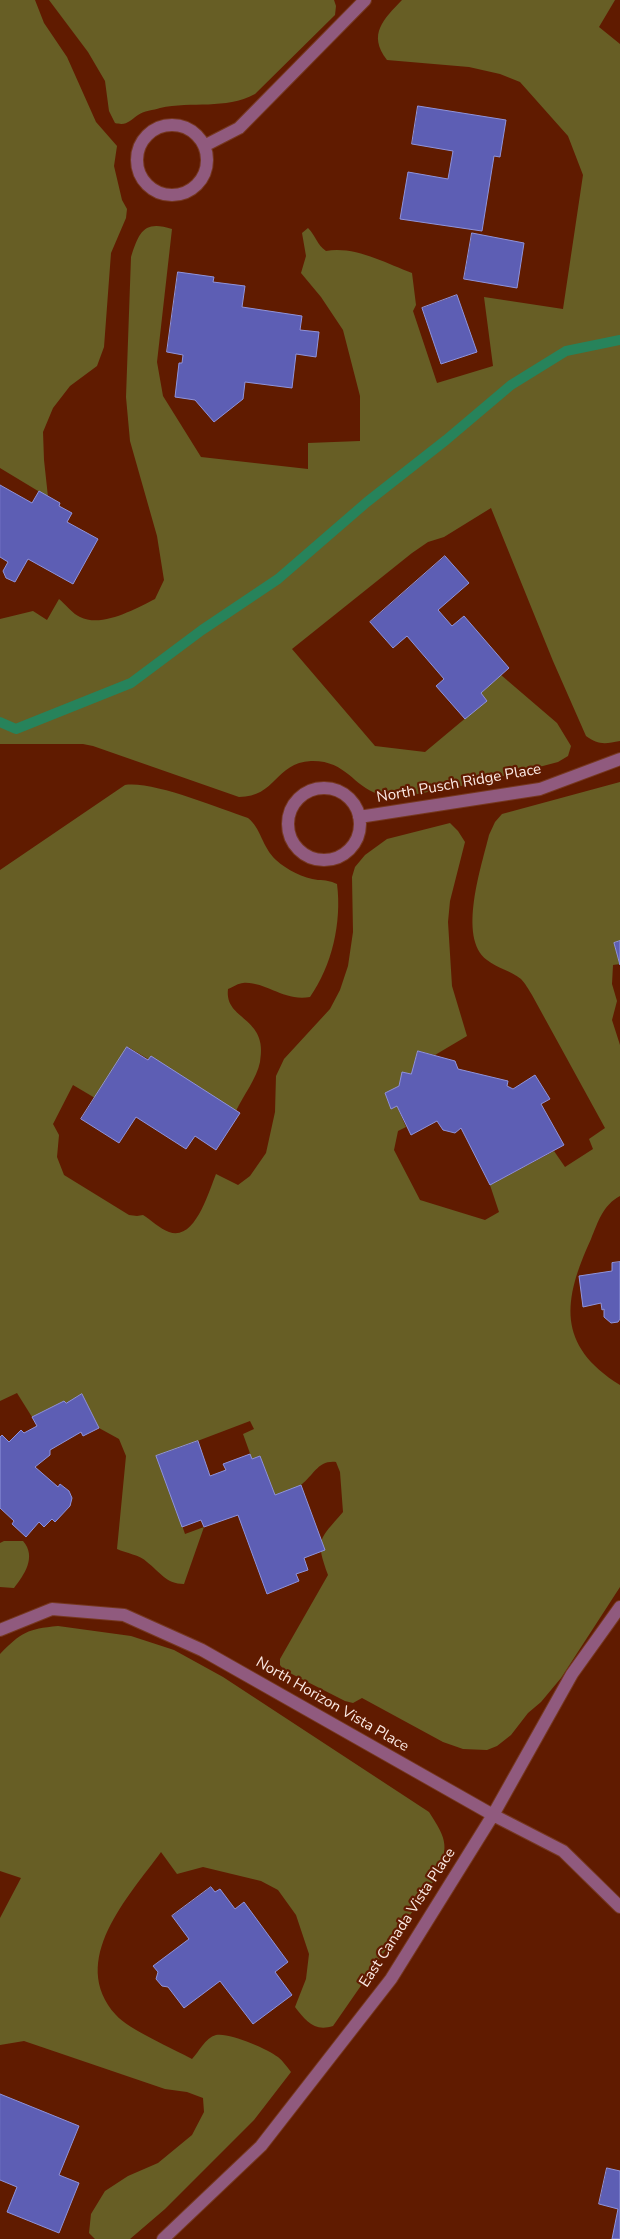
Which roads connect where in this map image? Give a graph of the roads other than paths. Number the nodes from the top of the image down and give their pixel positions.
1 (365, 0) edge
2 (204, 146) junction
3 (620, 760) edge
4 (359, 818) junction
5 (620, 1607) edge
6 (0, 1630) edge
7 (493, 1815) junction
8 (620, 1907) edge
9 (163, 2239) edge

1 - 2 street
2 - 2 street
3 - 4 street, North Pusch Ridge Place
4 - 4 street, North Pusch Ridge Place
5 - 7 street, East Canada Vista Place
6 - 7 street, North Horizon Vista Place
7 - 8 street, North Horizon Vista Place
7 - 9 street, East Canada Vista Place

